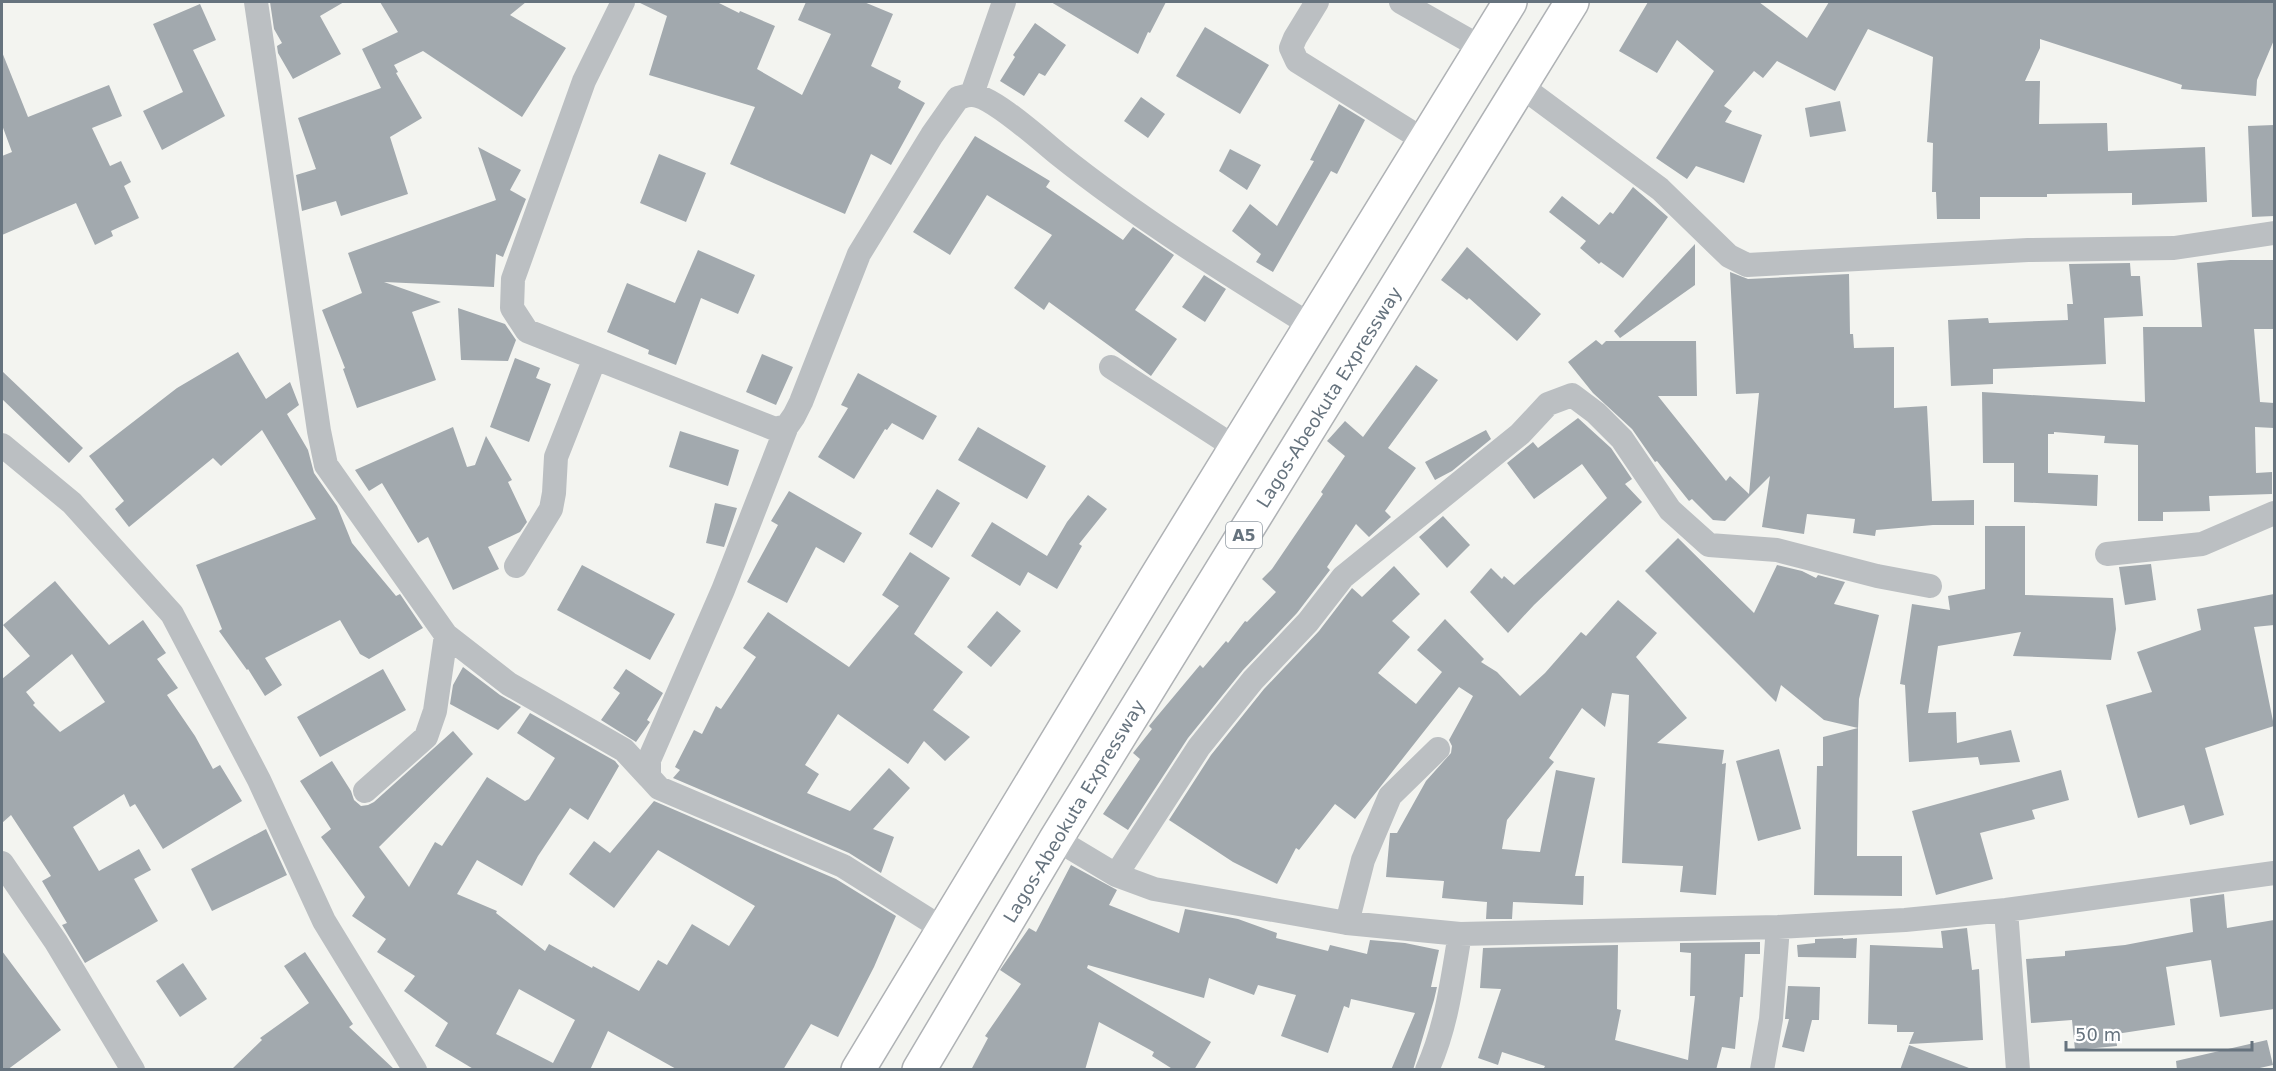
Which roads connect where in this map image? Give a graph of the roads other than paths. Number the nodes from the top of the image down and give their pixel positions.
1 (256, 2) edge
2 (624, 2) edge
3 (1004, 2) edge
4 (1317, 2) edge
5 (1401, 2) edge
6 (1510, 2) edge
7 (1572, 2) edge
8 (1482, 48) junction
9 (1521, 86) junction
10 (972, 94) junction
11 (1425, 141) junction
12 (2274, 233) edge
13 (1312, 326) junction
14 (595, 358) junction
15 (1111, 367) dead end
16 (787, 426) junction
17 (2, 445) edge
18 (1236, 448) junction
19 (2274, 513) edge
20 (2107, 554) dead end
21 (516, 566) dead end
22 (1930, 586) dead end
23 (446, 635) junction
24 (1438, 749) dead end
25 (649, 777) junction
26 (365, 792) dead end
27 (1056, 839) junction
28 (2, 863) edge
29 (2274, 873) edge
30 (1116, 875) junction
31 (2006, 910) junction
32 (1347, 923) junction
33 (1778, 927) junction
34 (943, 929) junction
35 (1460, 934) junction
36 (133, 1070) edge
37 (415, 1070) edge
38 (858, 1070) edge
39 (919, 1070) edge
40 (1427, 1070) edge
41 (1762, 1070) edge
42 (2018, 1070) edge

1 - 23 street
2 - 14 street
3 - 10 street
4 - 11 street
5 - 8 street
6 - 8 highway
7 - 9 highway, Lagos-Abeokuta Expressway / A5
8 - 11 highway
9 - 12 street
9 - 27 highway, Lagos-Abeokuta Expressway / A5
10 - 13 street
10 - 16 street
11 - 13 highway
13 - 18 highway
14 - 16 street
14 - 21 street
15 - 18 street
16 - 25 street
17 - 37 street
18 - 34 highway
19 - 20 street
22 - 30 street
23 - 25 street
23 - 26 street
24 - 32 street
25 - 34 street
27 - 30 street
27 - 39 highway, Lagos-Abeokuta Expressway / A5
28 - 36 street
29 - 31 street
30 - 32 street
31 - 33 street
31 - 42 street
32 - 35 street
33 - 35 street
33 - 41 street
34 - 38 highway
35 - 40 street

